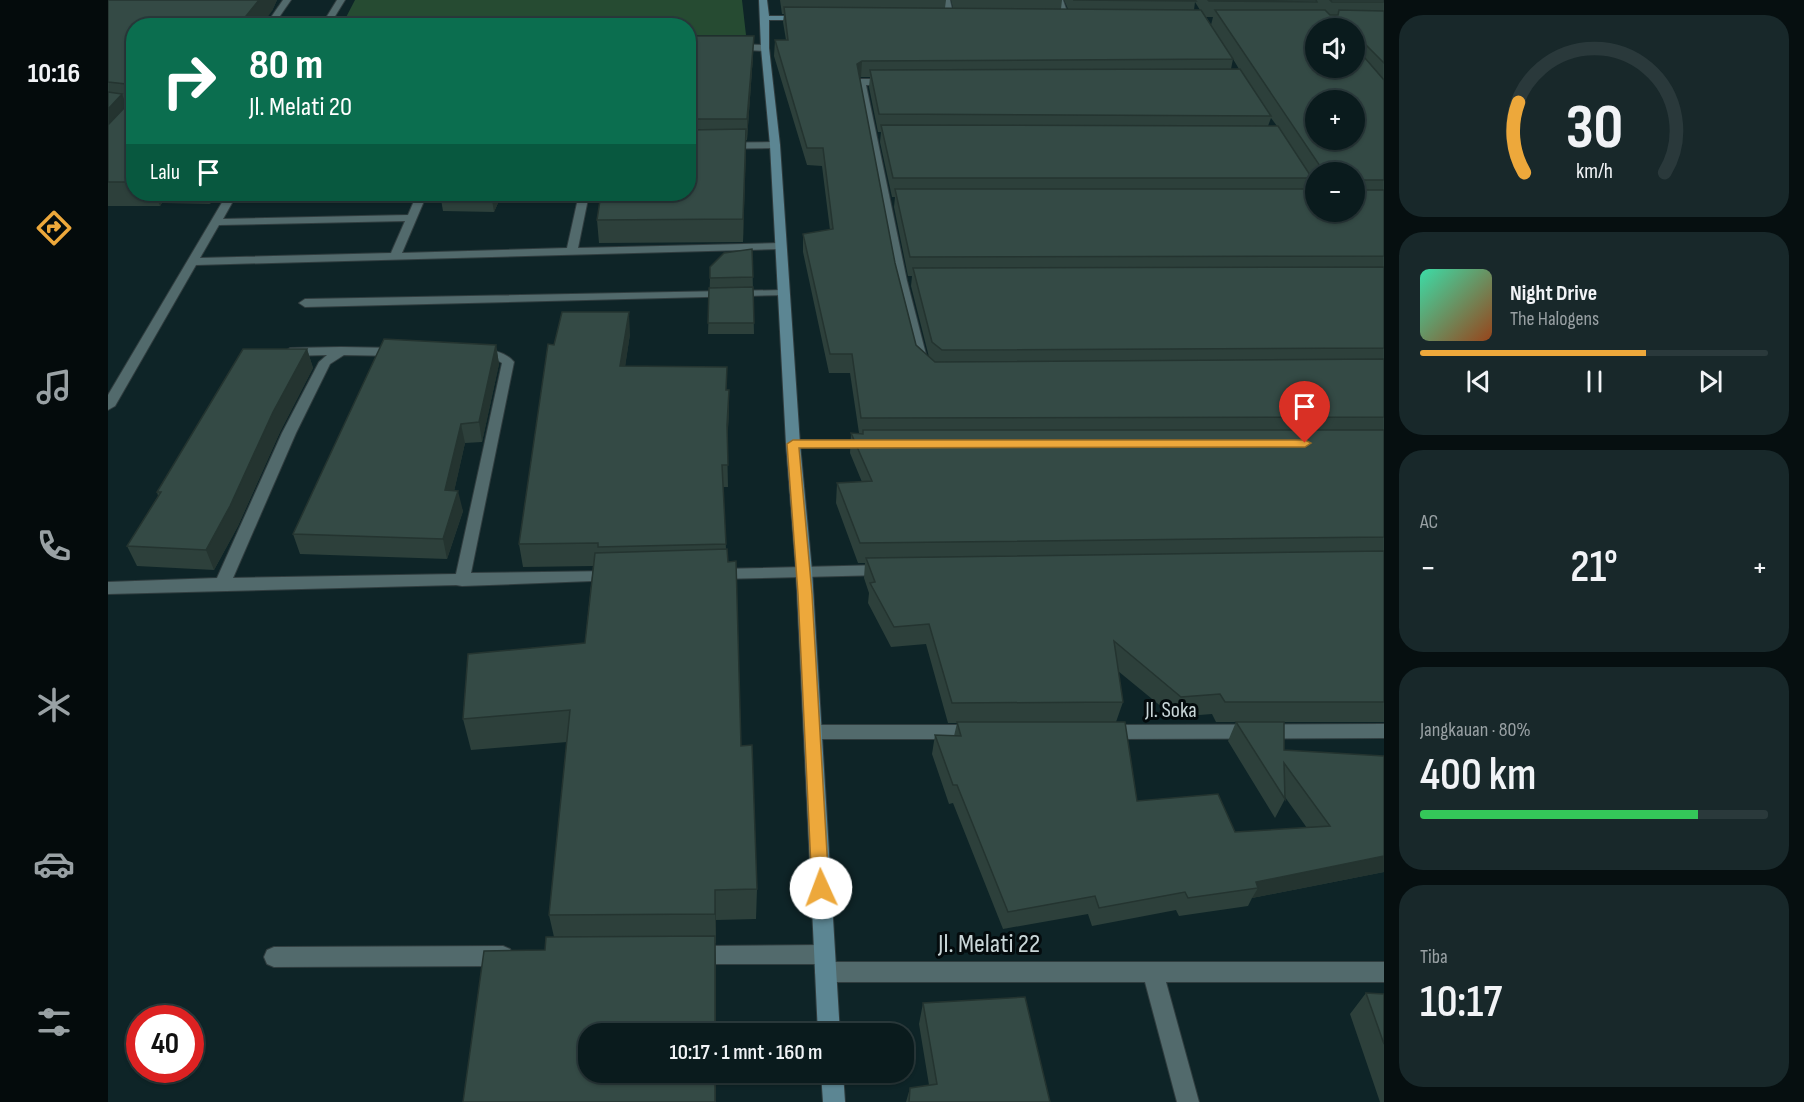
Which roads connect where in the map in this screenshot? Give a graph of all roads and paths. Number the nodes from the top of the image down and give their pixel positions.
1 (287, 0) edge
2 (341, 0) edge
3 (763, 0) edge
4 (946, 0) edge
5 (1059, 0) edge
6 (275, 18) edge
7 (330, 18) edge
8 (765, 18) junction
9 (812, 19) edge
10 (940, 20) edge
11 (952, 20) junction
12 (964, 20) edge
13 (1056, 21) edge
14 (1068, 21) junction
15 (1079, 22) edge
16 (721, 47) edge
17 (765, 48) junction
18 (896, 82) edge
19 (775, 145) junction
20 (696, 146) edge
21 (228, 201) edge
22 (419, 201) edge
23 (583, 201) edge
24 (411, 218) junction
25 (216, 222) junction
26 (780, 246) junction
27 (573, 252) junction
28 (395, 256) junction
29 (192, 262) junction
30 (783, 294) junction
31 (304, 303) dead end
32 (341, 351) junction
33 (273, 352) edge
34 (411, 352) edge
35 (458, 353) edge
36 (931, 374) edge
37 (108, 406) edge
38 (793, 444) junction
39 (879, 444) edge
40 (899, 570) edge
41 (804, 571) junction
42 (698, 574) edge
43 (627, 576) edge
44 (462, 580) junction
45 (223, 582) junction
46 (108, 588) edge
47 (1384, 731) edge
48 (814, 732) junction
49 (989, 732) edge
50 (1096, 732) edge
51 (680, 955) edge
52 (525, 956) edge
53 (274, 957) dead end
54 (824, 963) junction
55 (1153, 972) junction
56 (1384, 972) edge
57 (828, 1023) edge
58 (833, 1083) edge
59 (834, 1102) edge
60 (1188, 1102) edge

1 - 6 street
2 - 7 street
3 - 8 street
4 - 11 street
5 - 14 street
8 - 9 street
8 - 17 street
10 - 11 street
11 - 12 street
13 - 14 street
14 - 15 street
16 - 17 street
17 - 19 street
18 - 36 street
19 - 20 street
19 - 26 street
21 - 25 street
22 - 24 street
23 - 27 street
24 - 25 street
24 - 28 street
25 - 29 street
26 - 27 street
26 - 30 street
27 - 28 street
28 - 29 street
29 - 37 street
30 - 31 street
30 - 38 street
32 - 33 street
32 - 34 street
32 - 45 street
35 - 44 street
38 - 39 street
38 - 41 street
40 - 41 street
41 - 42 street
41 - 48 street
43 - 44 street
44 - 45 street
45 - 46 street
47 - 50 street, Jl. Soka
48 - 49 street
48 - 54 street
51 - 54 street, Jl. Melati 22
52 - 53 street
54 - 55 street, Jl. Melati 22
54 - 57 street
55 - 56 street, Jl. Melati 22
55 - 60 street
58 - 59 street

